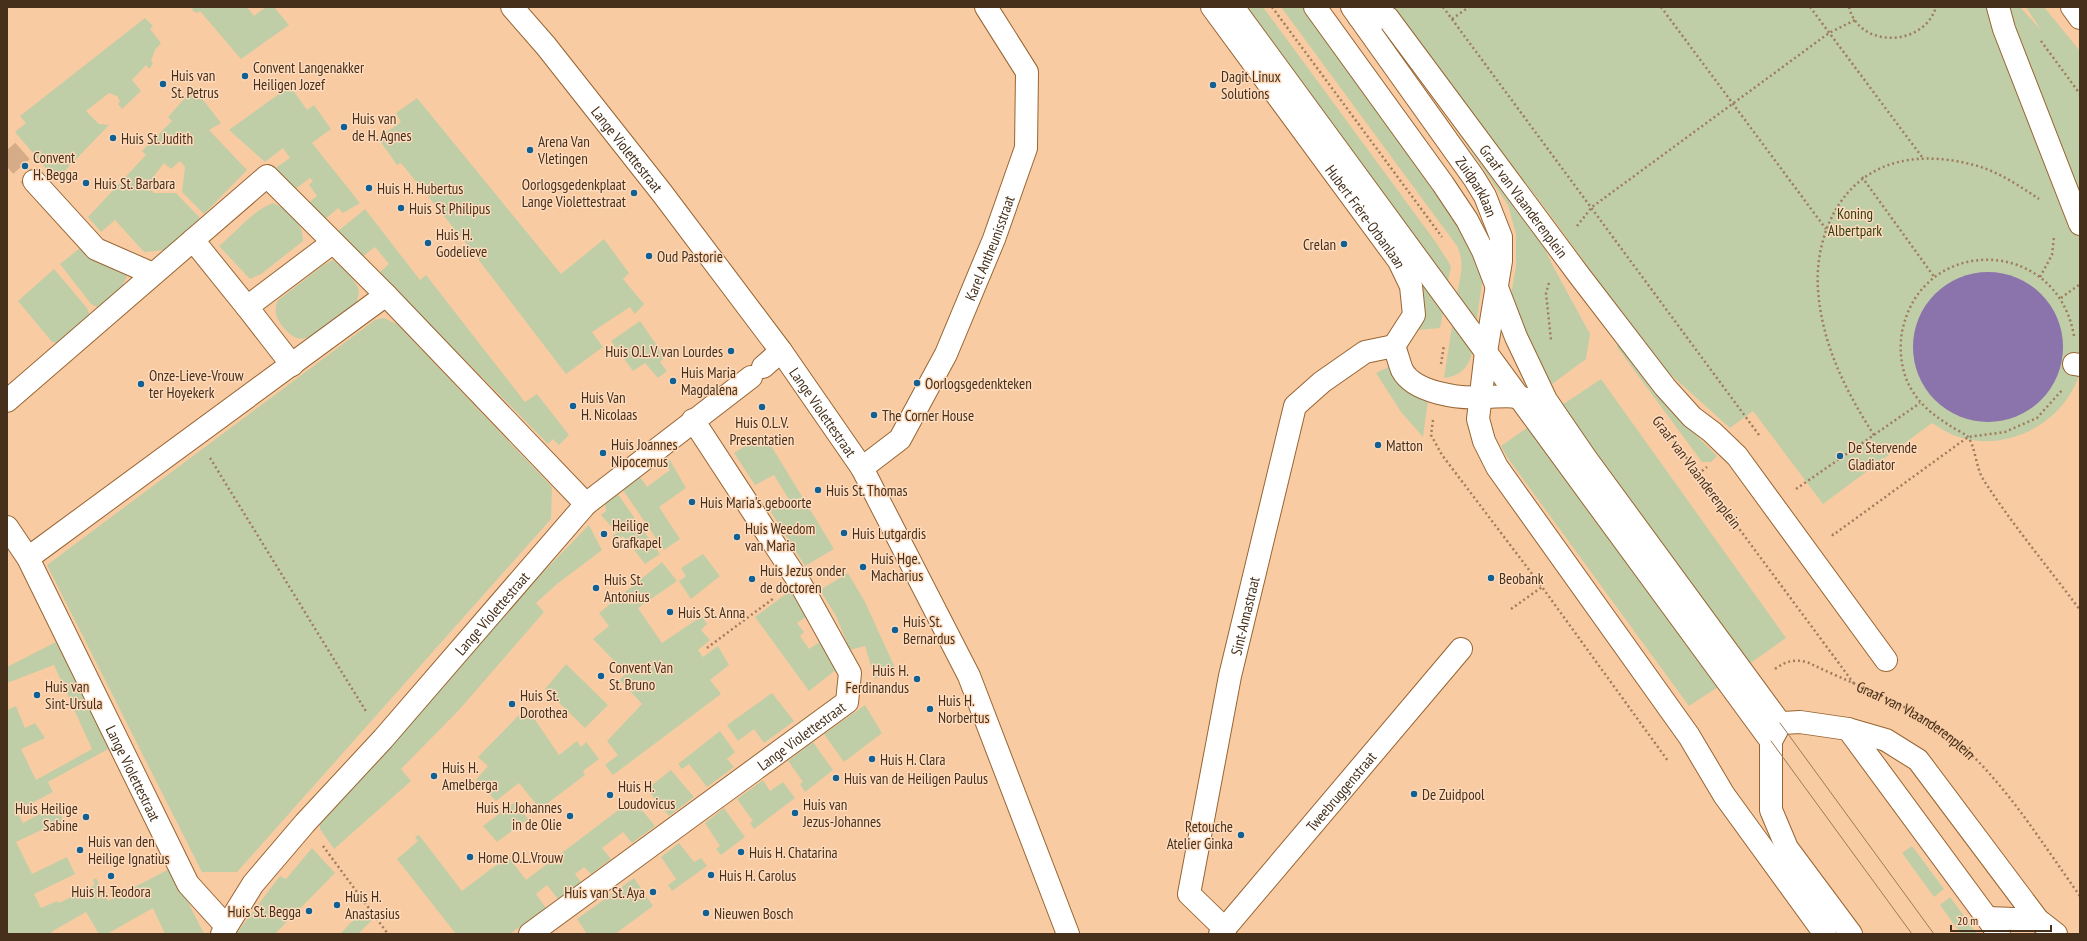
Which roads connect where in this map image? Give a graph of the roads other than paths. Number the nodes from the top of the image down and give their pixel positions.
1 (512, 7) edge
2 (986, 7) edge
3 (1212, 7) edge
4 (1233, 7) edge
5 (1315, 7) edge
6 (1998, 7) edge
7 (2072, 7) edge
8 (1356, 12) edge
9 (2080, 18) edge
10 (34, 181) tunnel mouth
11 (2080, 224) edge
12 (193, 240) junction
13 (332, 243) junction
14 (153, 274) junction
15 (1497, 286) junction
16 (386, 295) junction
17 (247, 307) junction
18 (1394, 346) junction
19 (782, 351) junction
20 (1486, 352) junction
21 (292, 365) junction
22 (1518, 396) junction
23 (1480, 398) junction
24 (7, 402) edge
25 (1556, 416) junction
26 (693, 420) junction
27 (862, 468) junction
28 (586, 504) junction
29 (7, 527) edge
30 (28, 558) junction
31 (1461, 649) dead end
32 (1886, 660) dead end
33 (1770, 729) junction
34 (1848, 729) junction
35 (2038, 920) junction
36 (1993, 926) edge
37 (224, 930) edge
38 (1223, 931) edge
39 (530, 934) edge
40 (1068, 934) edge
41 (1825, 934) edge
42 (1851, 934) edge
43 (2056, 934) edge

1 - 19 street, Lange Violettestraat
2 - 27 street, Karel Antheunisstraat
3 - 18 street, Hubert Frère-Orbanlaan
4 - 20 street
5 - 15 street
6 - 11 street
7 - 9 street
8 - 15 street, Zuidparklaan
8 - 32 street, Graaf van Vlaanderenplein
10 - 14 street
12 - 13 street
12 - 14 street
12 - 17 street
13 - 16 street
13 - 17 street
14 - 24 street
15 - 20 street, Zuidparklaan
15 - 25 street
16 - 21 street
16 - 28 street
17 - 21 street
18 - 23 street
18 - 38 street, Sint-Annastraat
19 - 26 street, Lange Violettestraat
19 - 27 street, Lange Violettestraat
20 - 22 street
20 - 23 street, Zuidparklaan
21 - 30 street
22 - 23 street
22 - 25 street
22 - 33 street
23 - 41 street
25 - 33 street
26 - 28 street, Lange Violettestraat
26 - 39 street, Lange Violettestraat
27 - 40 street, Lange Violettestraat
28 - 37 street, Lange Violettestraat
29 - 30 street, Lange Violettestraat
30 - 37 street, Lange Violettestraat
31 - 38 street, Tweebruggenstraat
33 - 34 street, Graaf van Vlaanderenplein
33 - 42 street
34 - 35 street, Graaf van Vlaanderenplein
34 - 36 street
35 - 36 street
35 - 43 street, Graaf van Vlaanderenplein

